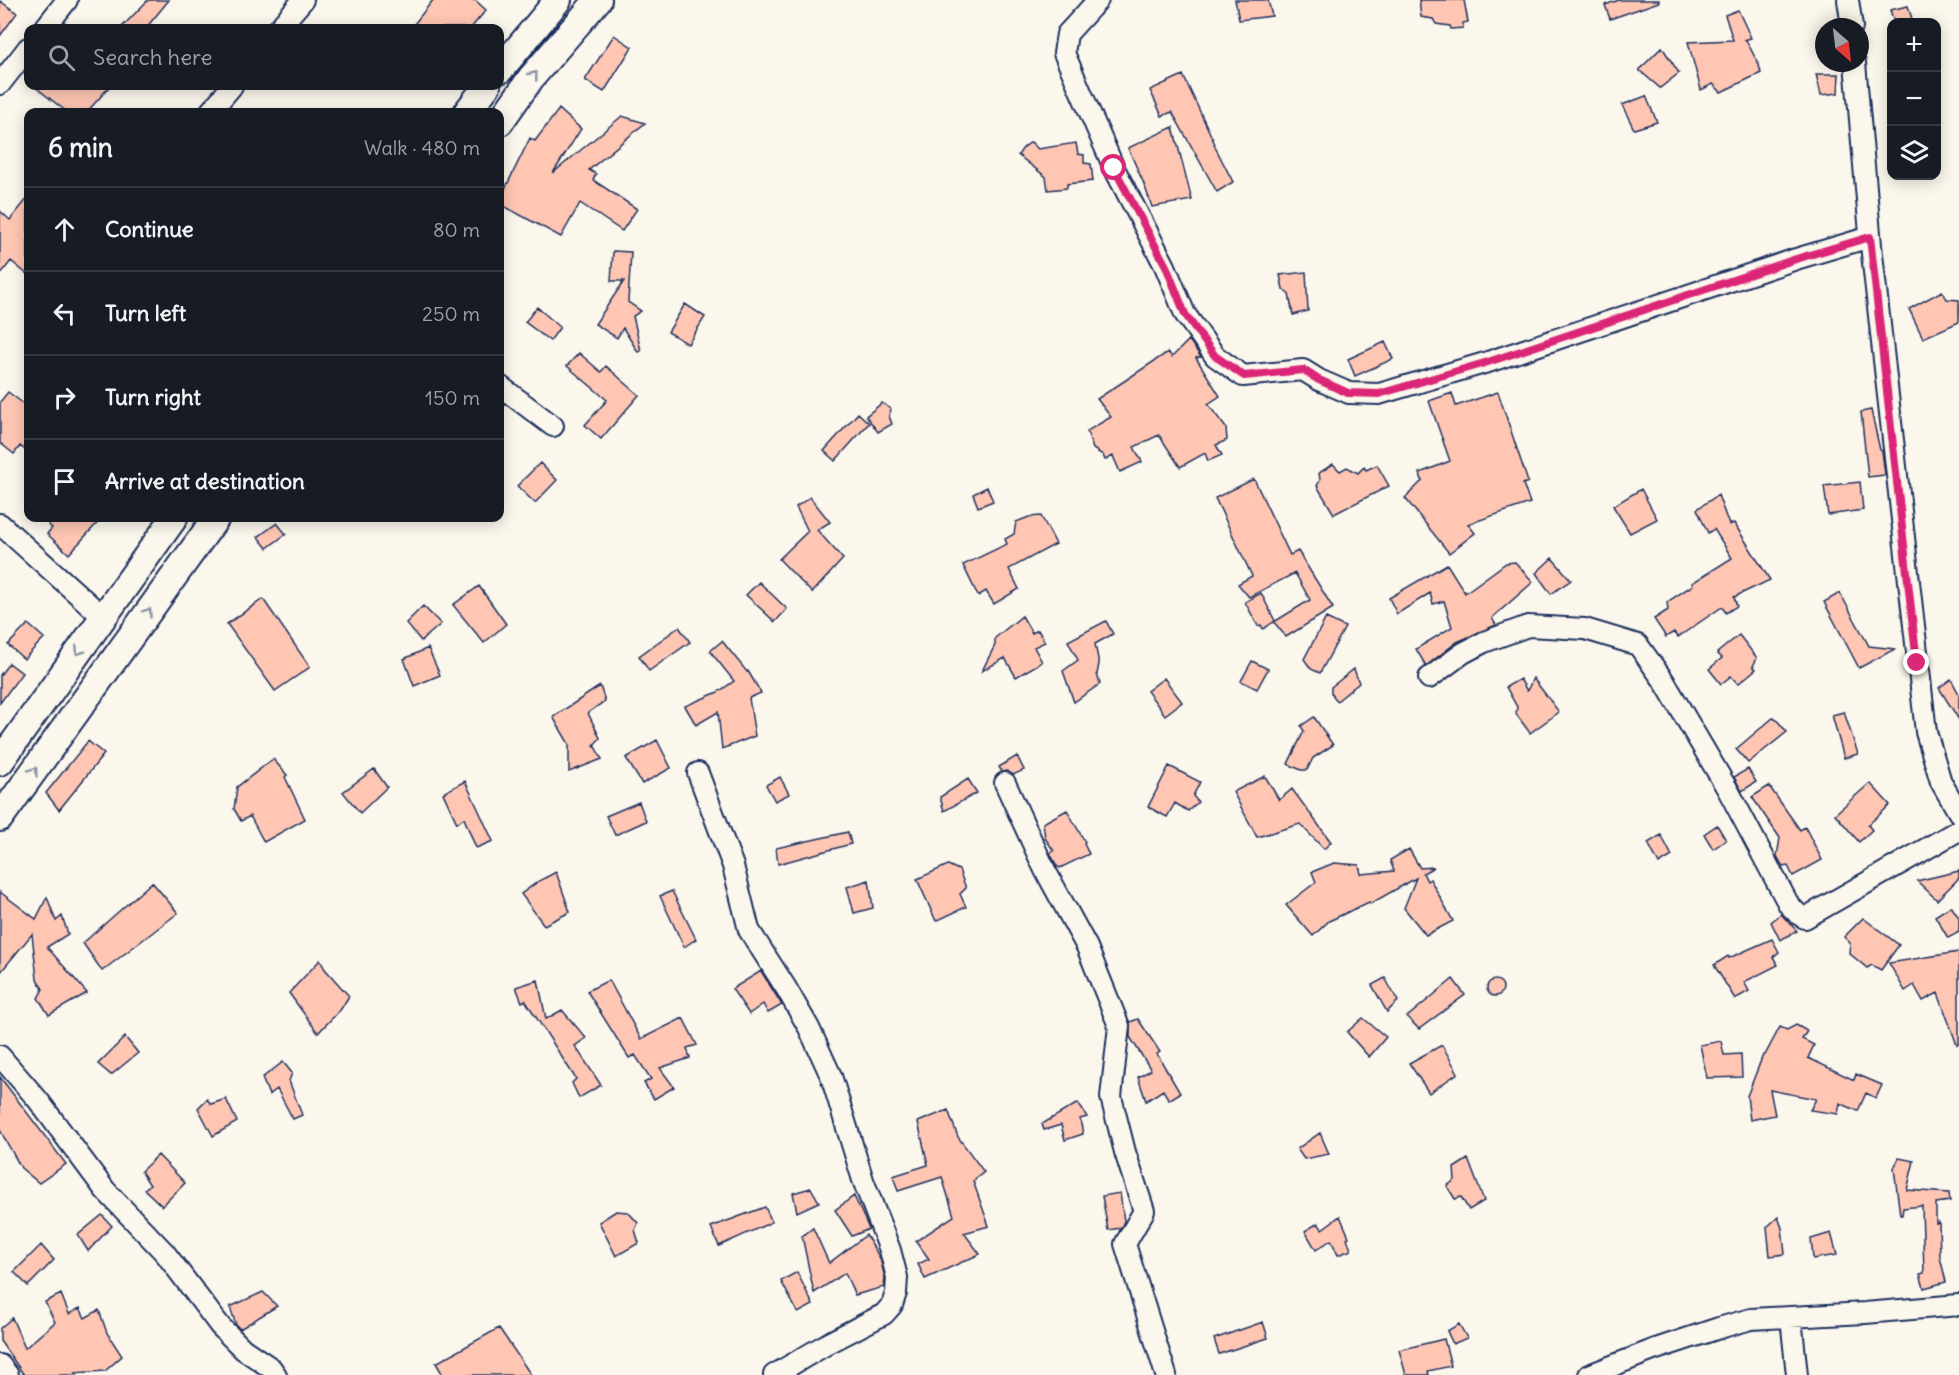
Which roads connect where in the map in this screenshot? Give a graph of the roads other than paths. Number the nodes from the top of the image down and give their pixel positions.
1 (67, 0) edge
2 (303, 0) edge
3 (558, 0) edge
4 (598, 0) edge
5 (1098, 0) edge
6 (1848, 0) edge
7 (1851, 18) edge
8 (48, 24) edge
9 (282, 24) edge
10 (24, 53) edge
11 (504, 65) edge
12 (1856, 72) edge
13 (0, 84) edge
14 (229, 90) edge
15 (484, 90) edge
16 (213, 108) edge
17 (470, 108) edge
18 (504, 116) edge
19 (1870, 237) junction
20 (504, 389) edge
21 (553, 426) dead end
22 (171, 522) edge
23 (213, 522) edge
24 (0, 524) edge
25 (103, 617) junction
26 (1429, 678) dead end
27 (0, 762) edge
28 (698, 773) dead end
29 (1005, 783) dead end
30 (1959, 813) edge
31 (0, 818) edge
32 (1959, 830) edge
33 (0, 1056) edge
34 (1959, 1305) edge
35 (1791, 1318) junction
36 (276, 1375) edge
37 (774, 1375) edge
38 (1166, 1375) edge
39 (1589, 1375) edge
40 (1797, 1375) edge

1 - 8 street
2 - 9 street
3 - 11 street
18 -> 4 street
5 - 19 street
6 - 7 street
10 - 13 street
12 - 19 street
14 - 16 street
15 - 17 street
19 - 30 street
20 - 21 street
22 - 25 street
31 -> 23 street
24 - 25 street
25 -> 27 street
26 - 32 street
28 - 37 street
29 - 38 street
33 - 36 street
34 - 35 street
35 - 39 street
35 - 40 street

